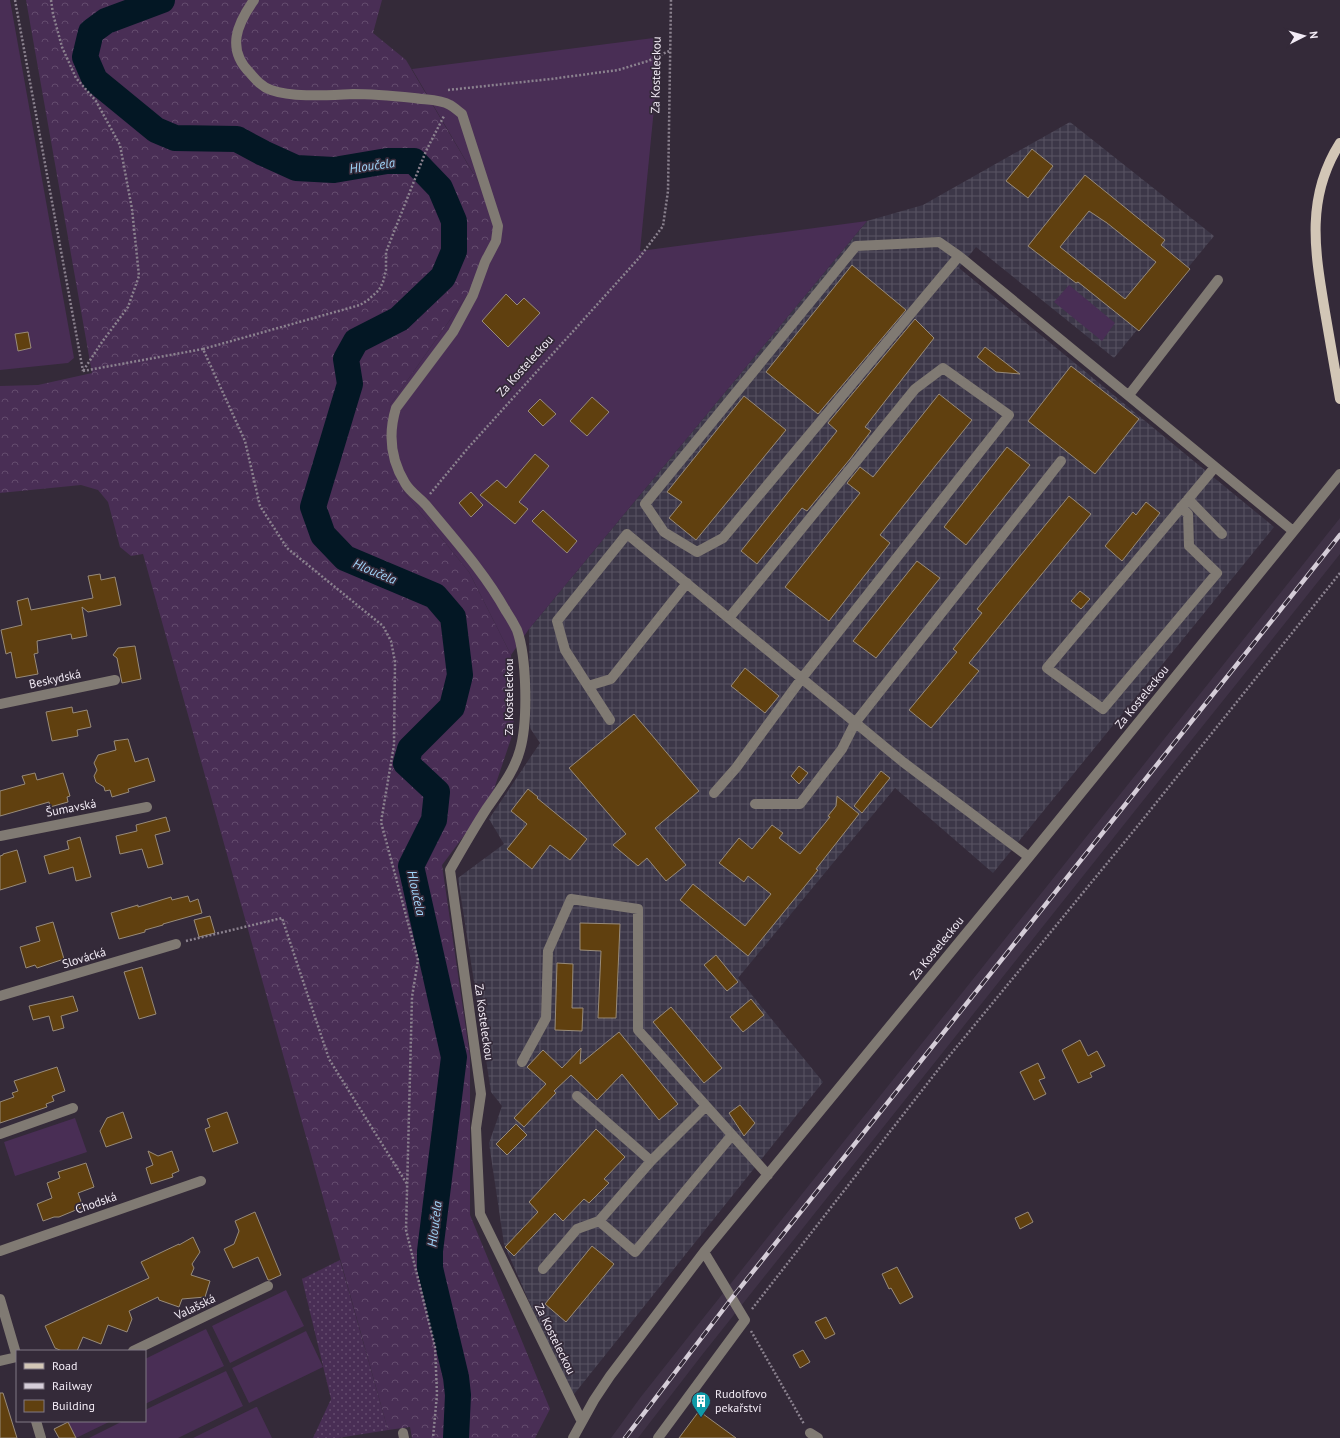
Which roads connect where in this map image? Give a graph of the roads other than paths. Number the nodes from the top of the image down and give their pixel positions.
1 (254, 0) edge
2 (1340, 144) edge
3 (959, 256) junction
4 (1218, 280) dead end
5 (1129, 395) junction
6 (1340, 397) edge
7 (1061, 461) dead end
8 (1215, 467) junction
9 (1340, 474) edge
10 (1188, 500) junction
11 (1181, 507) junction
12 (1293, 531) junction
13 (1222, 534) dead end
14 (687, 583) junction
15 (729, 618) junction
16 (802, 678) junction
17 (115, 680) dead end
18 (588, 686) junction
19 (0, 704) edge
20 (610, 720) dead end
21 (855, 722) junction
22 (714, 793) dead end
23 (755, 804) dead end
24 (146, 806) dead end
25 (0, 836) edge
26 (1029, 857) junction
27 (176, 944) road end
28 (0, 996) edge
29 (522, 1062) dead end
30 (577, 1096) dead end
31 (706, 1106) junction
32 (73, 1108) dead end
33 (0, 1134) edge
34 (732, 1135) junction
35 (651, 1161) junction
36 (768, 1174) junction
37 (201, 1181) dead end
38 (599, 1221) junction
39 (0, 1251) edge
40 (704, 1252) junction
41 (543, 1269) dead end
42 (268, 1286) dead end
43 (0, 1299) edge
44 (135, 1350) edge
45 (16, 1354) edge
46 (16, 1357) edge
47 (0, 1361) edge
48 (36, 1422) edge
49 (582, 1422) junction
50 (41, 1438) edge
51 (573, 1438) edge
52 (658, 1438) edge

1 - 49 street, Za Kosteleckou
2 - 6 main road
3 - 3 street
3 - 5 street
4 - 5 street
5 - 8 street
7 - 21 street
8 - 10 street
8 - 12 street
9 - 12 street, Za Kosteleckou
10 - 11 street
10 - 13 street
11 - 11 street
12 - 26 street, Za Kosteleckou
14 - 15 street
14 - 18 street
14 - 18 street
15 - 16 street
15 - 16 street
16 - 21 street
16 - 22 street
17 - 19 street, Beskydská
18 - 20 street
21 - 23 street
21 - 26 street
24 - 25 street, Šumavská
26 - 36 street, Za Kosteleckou
27 - 28 street, Slovácká
29 - 31 street
30 - 35 street
31 - 34 street
31 - 35 street
32 - 33 street
34 - 36 street
34 - 38 street
35 - 38 street
36 - 40 street, Za Kosteleckou
37 - 39 street, Chodská
38 - 41 street
40 - 49 street, Za Kosteleckou
40 - 52 street
42 - 44 street, Valašská
43 - 45 street
46 - 47 street
48 - 50 street
49 - 51 street, Za Kosteleckou

